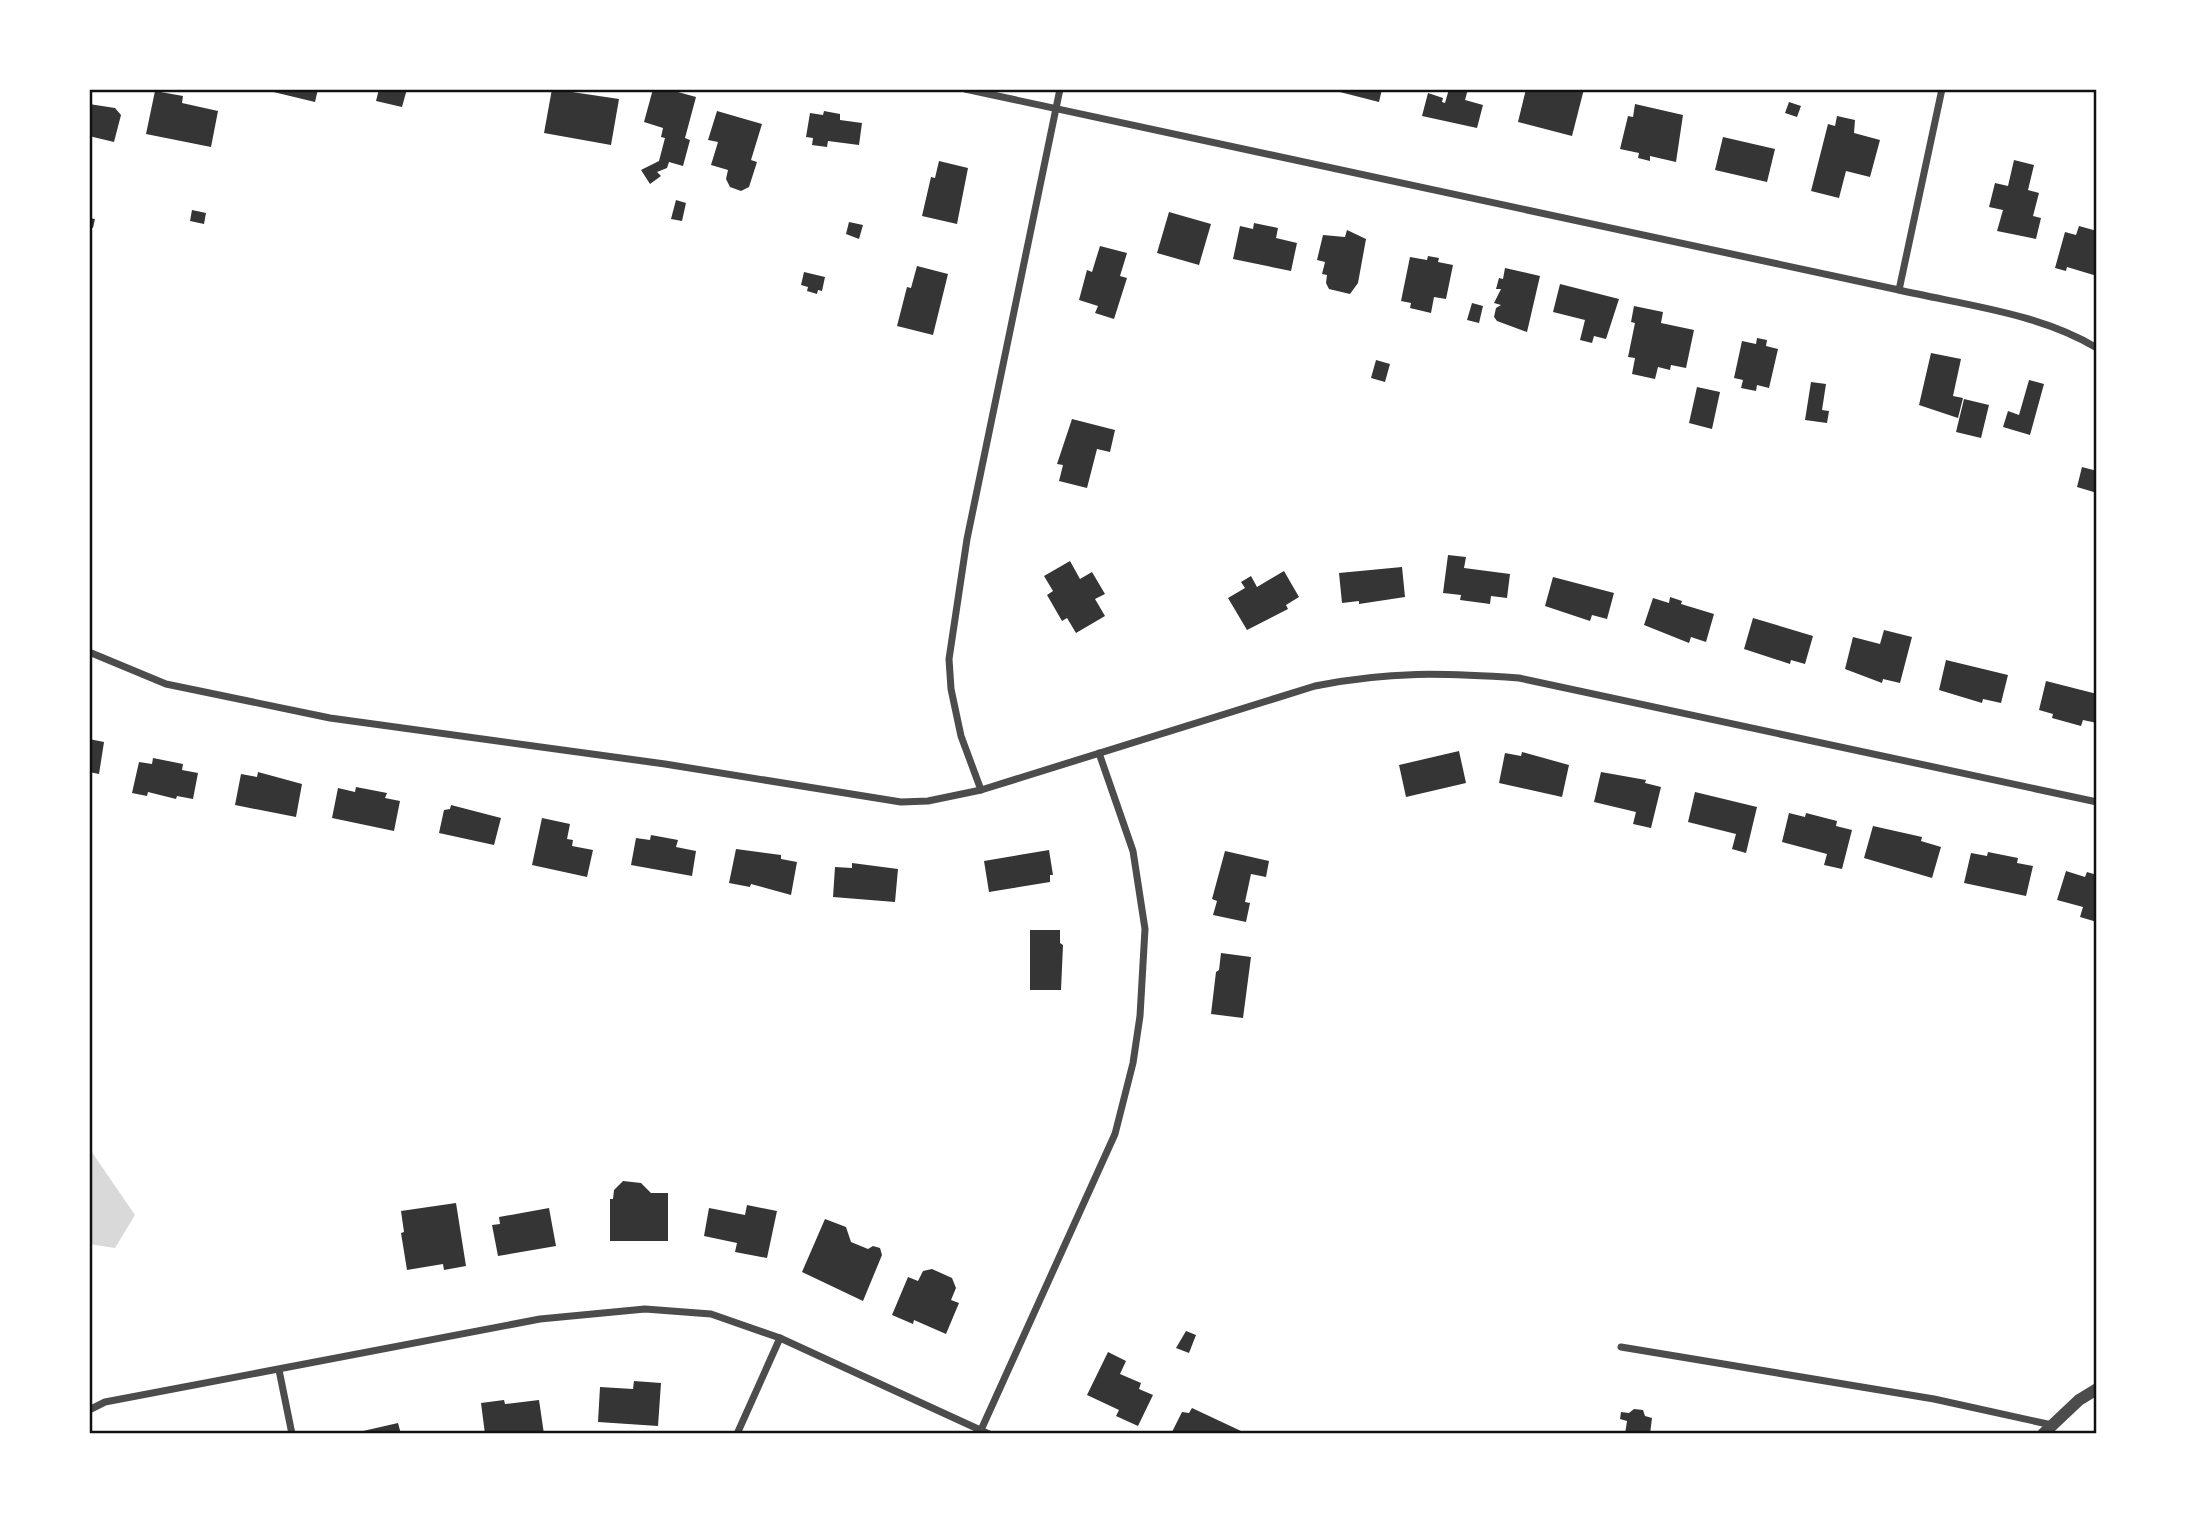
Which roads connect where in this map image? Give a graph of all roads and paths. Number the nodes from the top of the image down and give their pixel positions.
1 (965, 89) edge
2 (1060, 89) edge
3 (1942, 89) edge
4 (1056, 108) junction
5 (1899, 290) junction
6 (2097, 348) edge
7 (89, 652) edge
8 (1099, 753) junction
9 (981, 789) junction
10 (2097, 803) edge
11 (780, 1338) junction
12 (1621, 1348) dead end
13 (279, 1370) junction
14 (2097, 1389) edge
15 (89, 1410) edge
16 (2048, 1430) edge
17 (985, 1432) edge
18 (292, 1434) edge
19 (737, 1434) edge

1 - 4 street
2 - 4 street
3 - 5 street
4 - 5 street
4 - 9 street
5 - 6 street
7 - 9 street
8 - 9 street
8 - 10 street
8 - 17 street
11 - 13 street
11 - 17 street
11 - 19 street
12 - 16 street
13 - 15 street
13 - 18 street
14 - 16 street

